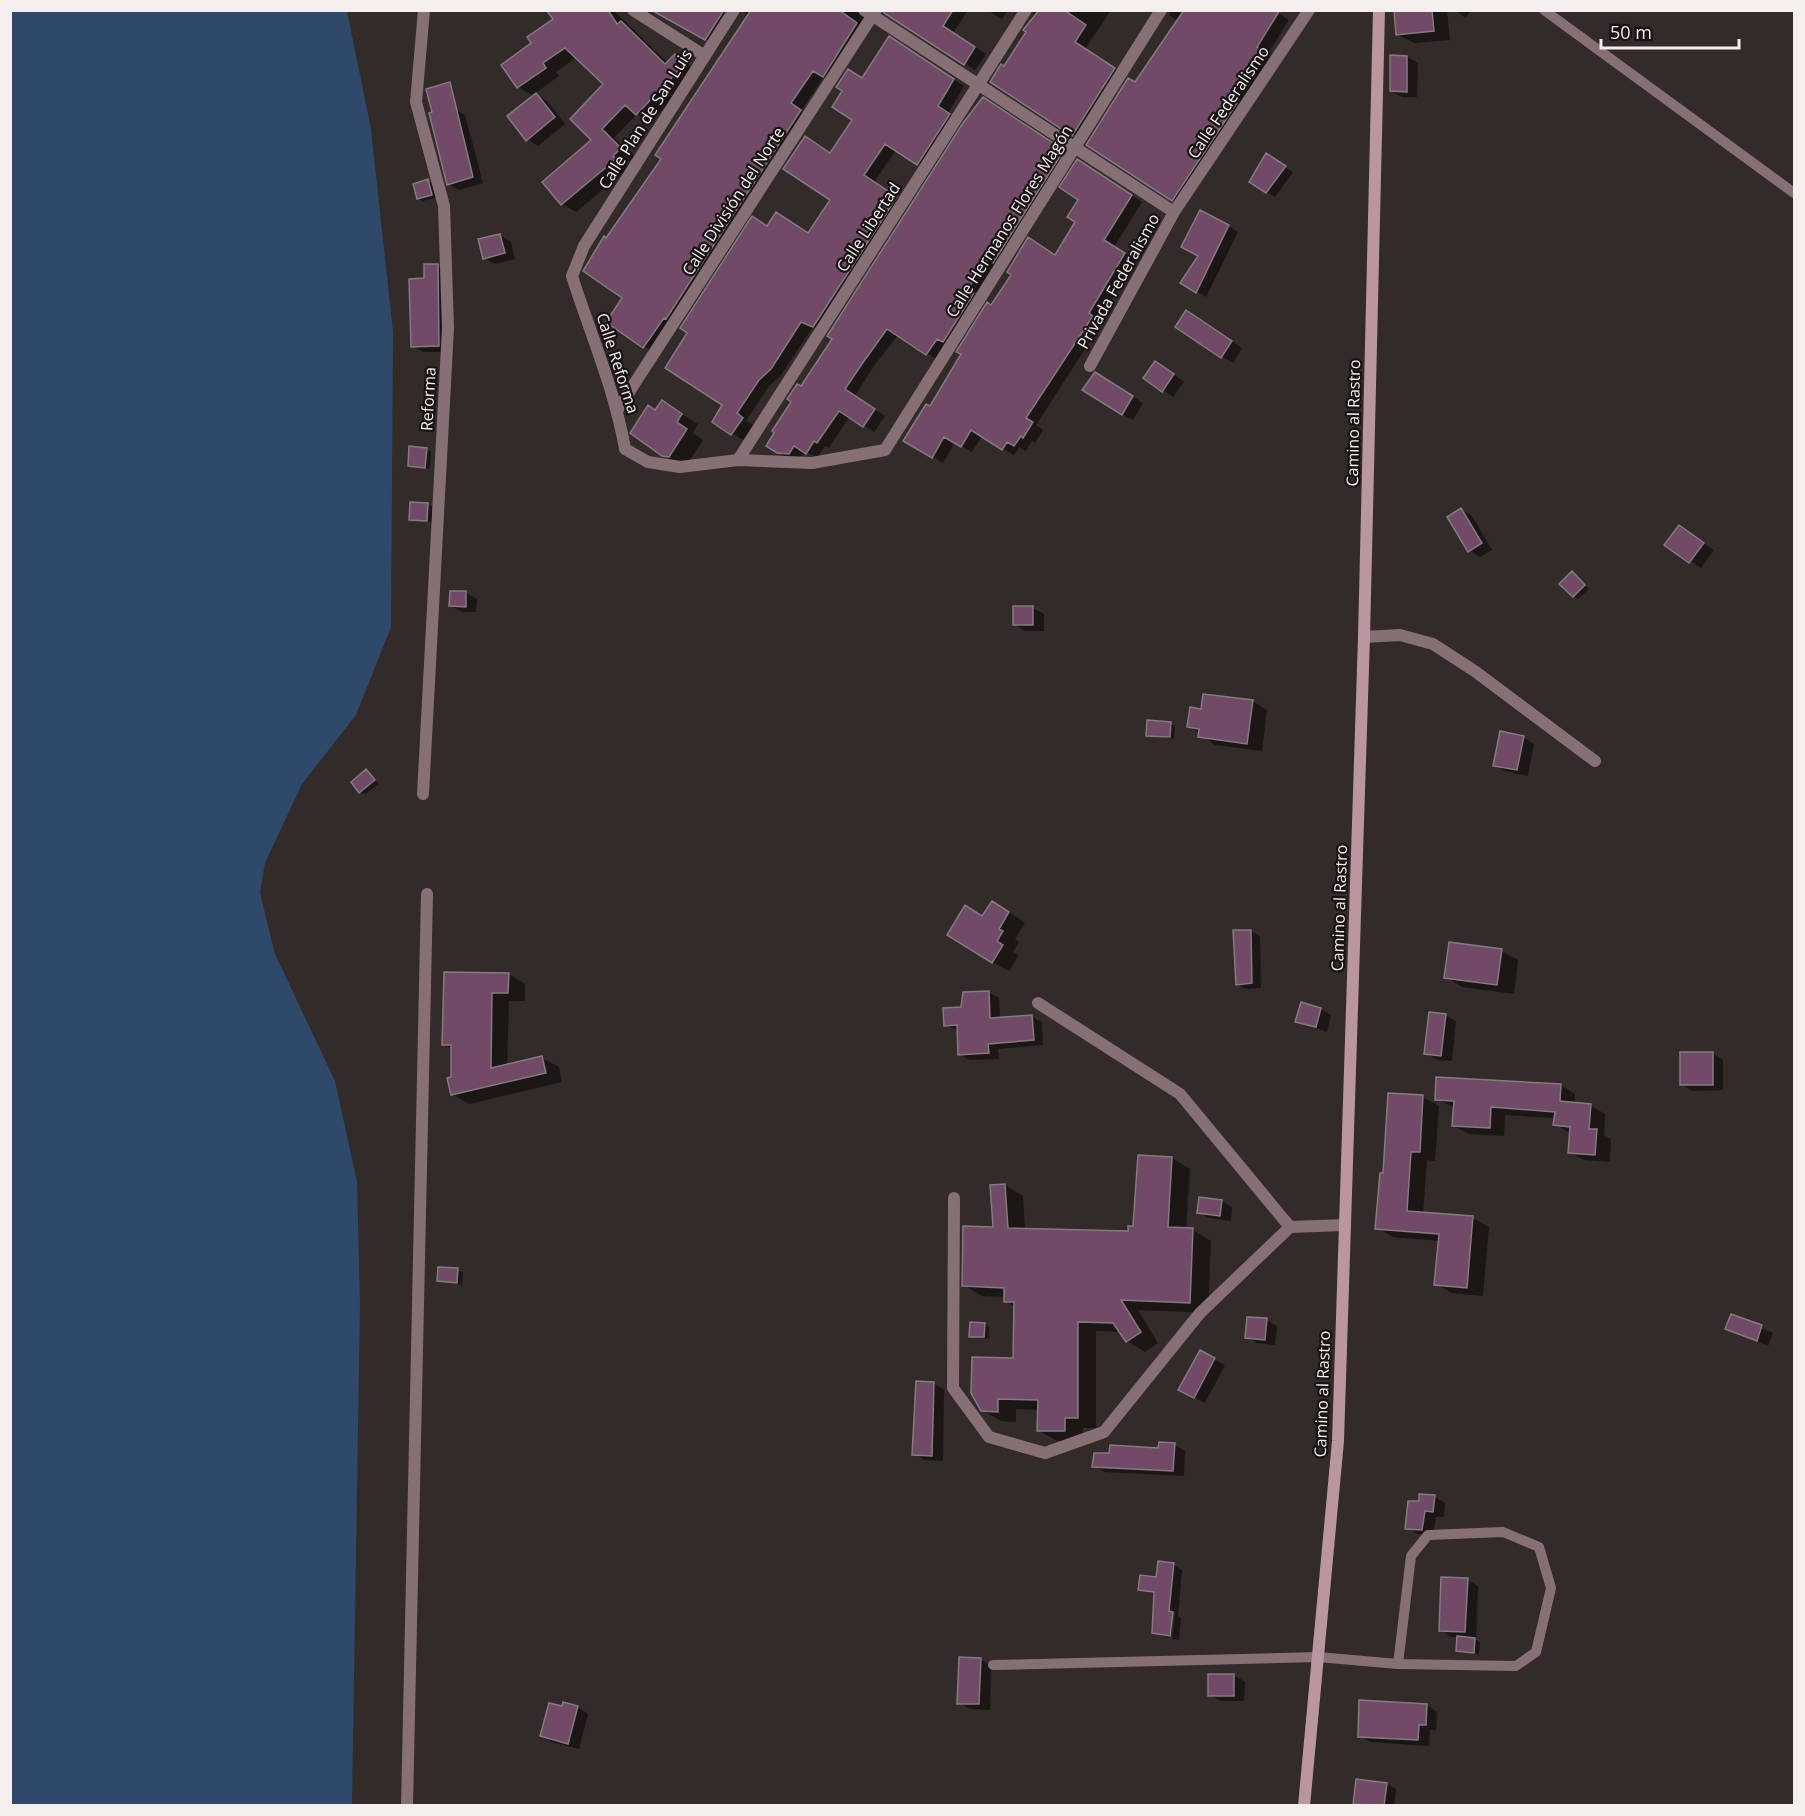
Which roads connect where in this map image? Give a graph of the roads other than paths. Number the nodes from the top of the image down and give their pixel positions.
1 (424, 10) edge
2 (633, 10) edge
3 (734, 10) edge
4 (1026, 10) edge
5 (1161, 10) edge
6 (1309, 10) edge
7 (1379, 10) edge
8 (1544, 10) edge
9 (871, 12) edge
10 (705, 56) junction
11 (979, 86) junction
12 (1075, 147) junction
13 (1794, 193) edge
14 (1174, 212) junction
15 (584, 246) joint
16 (1090, 366) dead end
17 (618, 409) junction
18 (738, 460) junction
19 (1364, 637) junction
20 (1595, 761) dead end
21 (423, 794) dead end
22 (427, 894) dead end
23 (1038, 1003) dead end
24 (954, 1198) dead end
25 (1345, 1225) junction
26 (1290, 1227) junction
27 (1318, 1657) junction
28 (1398, 1664) junction
29 (993, 1665) dead end
30 (407, 1806) edge
31 (1304, 1806) edge

1 - 21 street, Reforma
2 - 10 street
3 - 10 street, Calle Plan de San Luis
4 - 11 street, Calle Libertad
5 - 12 street, Calle Hermanos Flores Magón
6 - 14 street, Calle Federalismo
7 - 19 street, Camino al Rastro
8 - 13 lane
9 - 11 street
9 - 17 street, Calle División del Norte
10 - 15 street, Calle Plan de San Luis
11 - 12 street
11 - 18 street, Calle Libertad
12 - 14 street
12 - 18 street, Calle Hermanos Flores Magón
14 - 16 street, Privada Federalismo
15 - 17 street, Calle Reforma
17 - 18 street, Calle Reforma
19 - 20 street
19 - 25 street, Camino al Rastro
22 - 30 street
23 - 26 street
24 - 26 street
25 - 26 street
25 - 27 street, Camino al Rastro
27 - 28 lane
27 - 29 lane
27 - 31 street, Camino al Rastro
28 - 28 lane

